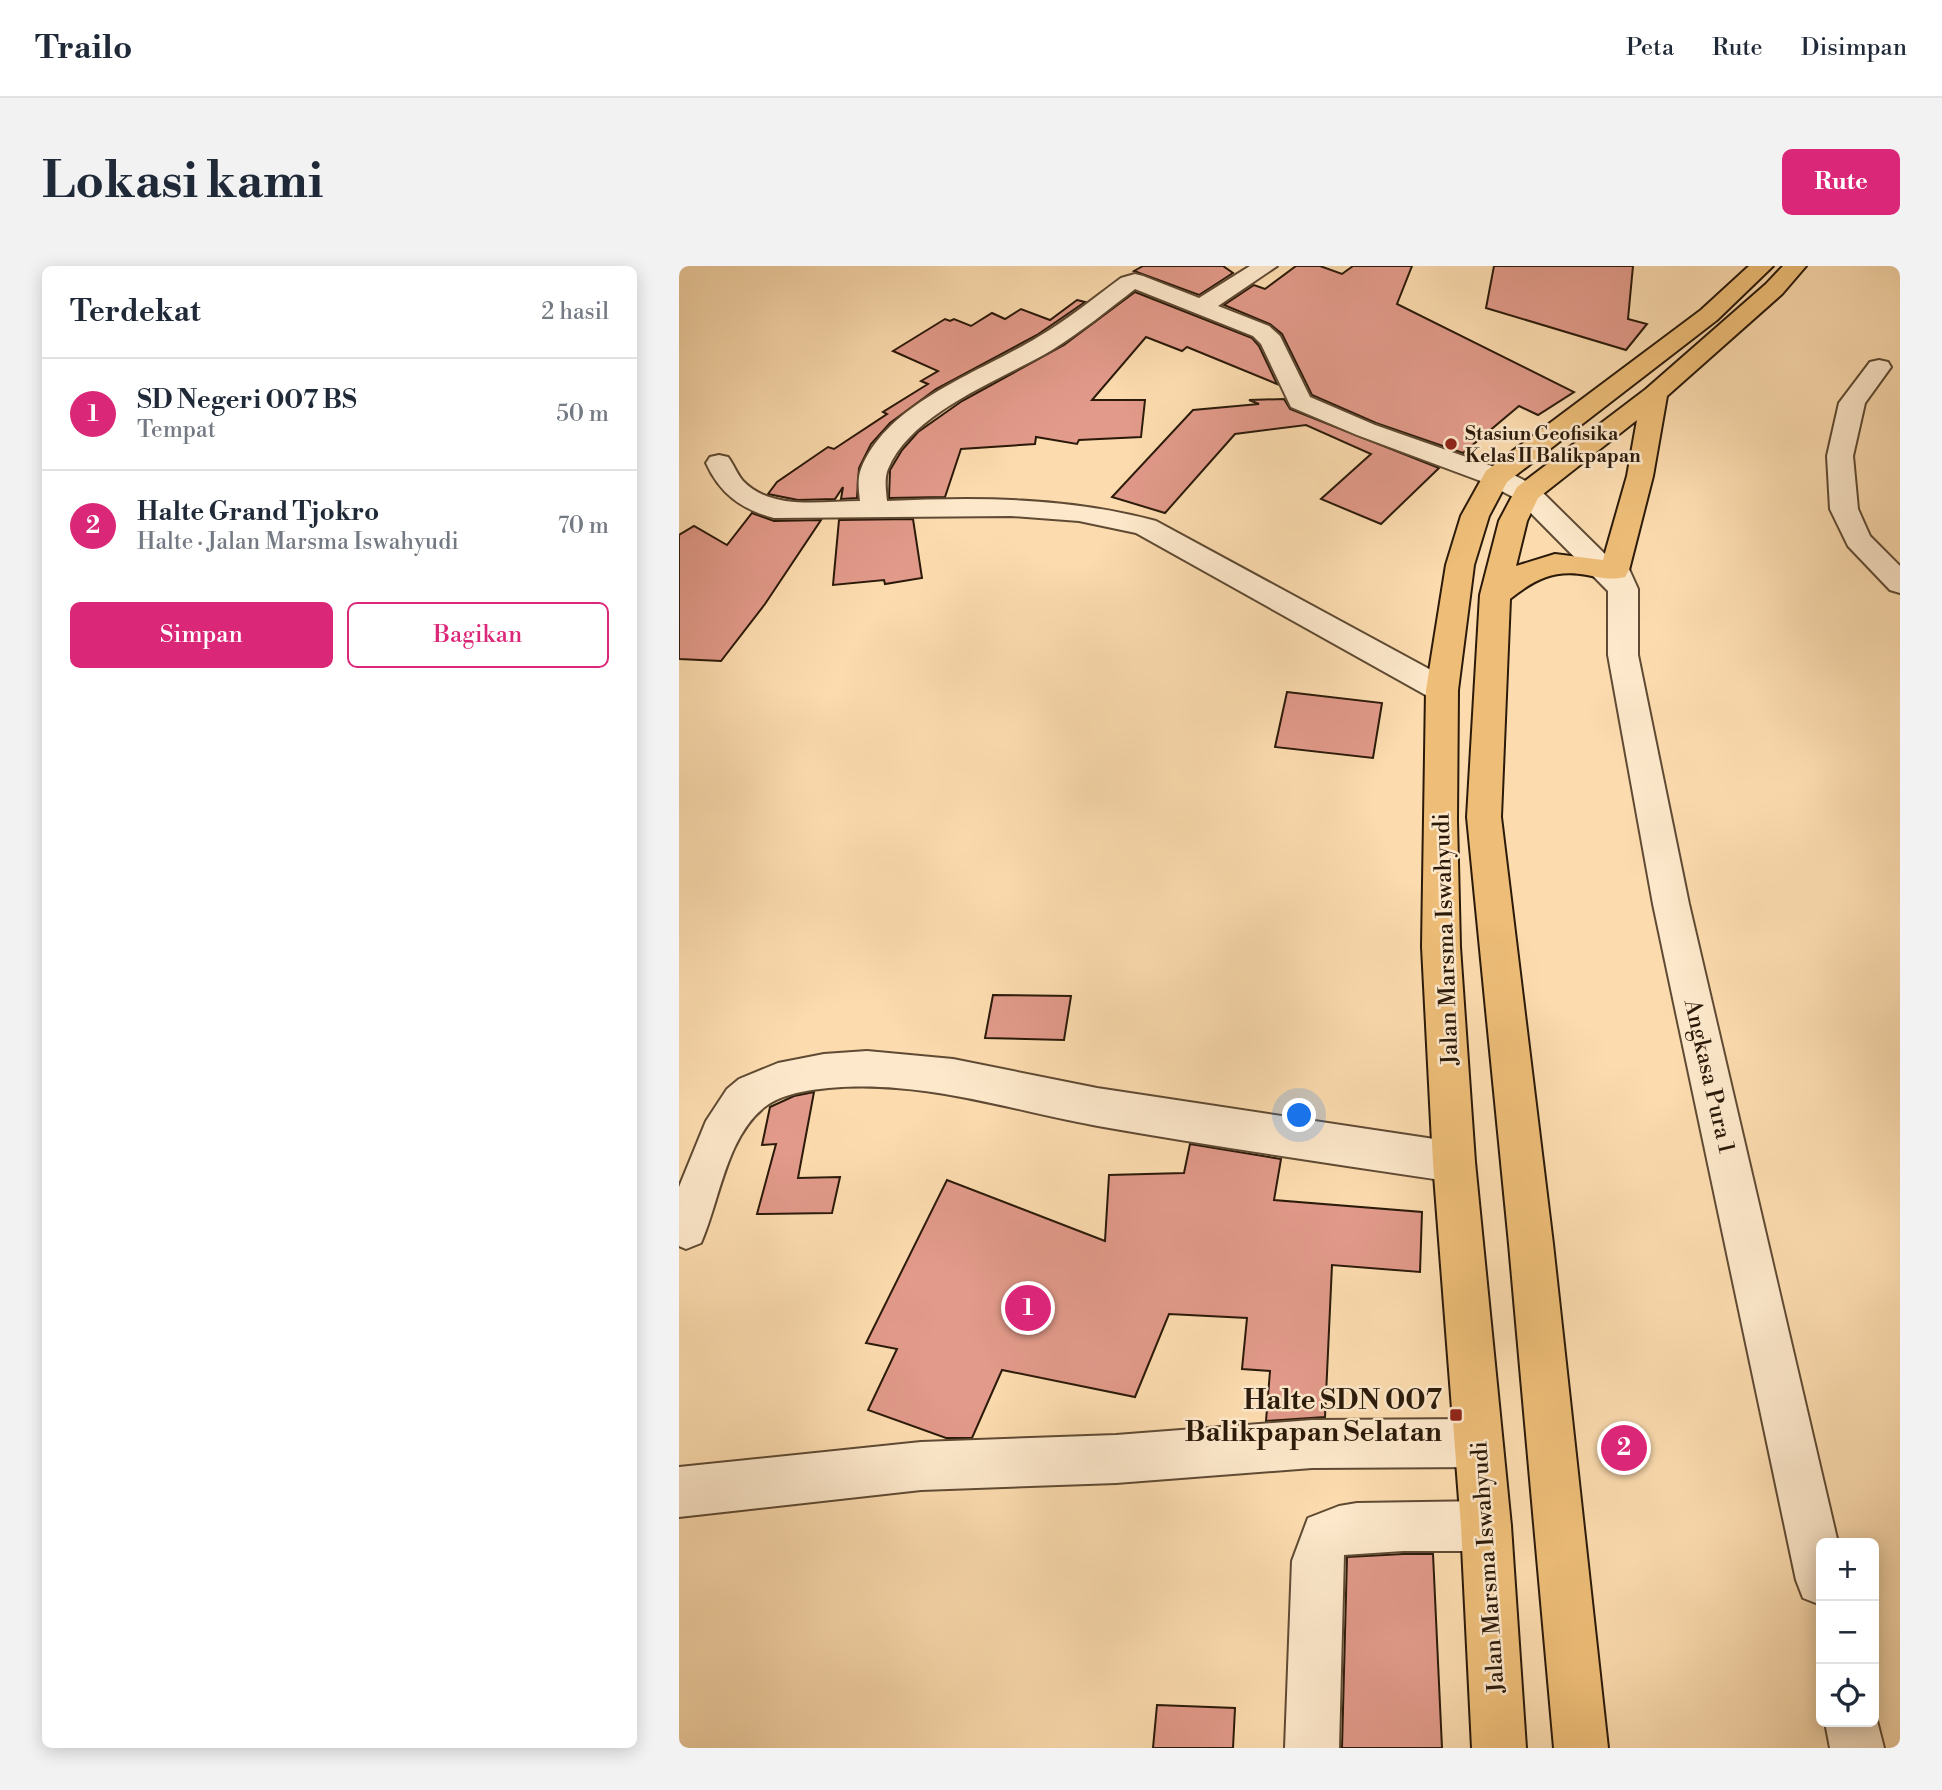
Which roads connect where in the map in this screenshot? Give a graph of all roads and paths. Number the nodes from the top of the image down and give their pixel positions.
1 (1266, 266) edge
2 (1762, 266) edge
3 (1795, 266) edge
4 (1202, 306) junction
5 (1879, 367) dead end
6 (1655, 394) junction
7 (1542, 439) junction
8 (1576, 454) junction
9 (719, 463) dead end
10 (1517, 480) junction
11 (874, 510) junction
12 (1613, 576) junction
13 (1900, 583) edge
14 (1495, 595) junction
15 (1441, 690) junction
16 (1454, 1162) junction
17 (686, 1228) dead end
18 (1478, 1443) junction
19 (679, 1492) edge
20 (1486, 1526) junction
21 (1816, 1557) edge
22 (1853, 1727) edge
23 (1312, 1748) edge
24 (1499, 1748) edge
25 (1581, 1748) edge
26 (1857, 1748) edge

1 - 4 street
2 - 7 highway, Jalan Marsma Iswahyudi
3 - 6 highway, Jalan Marsma Iswahyudi
4 - 10 street
4 - 11 street
5 - 13 street
6 - 8 highway, Jalan Marsma Iswahyudi
6 - 12 highway
7 - 8 highway
7 - 10 highway, Jalan Marsma Iswahyudi
8 - 10 highway, Jalan Marsma Iswahyudi
9 - 11 street
10 - 12 street
10 - 14 highway, Jalan Marsma Iswahyudi
10 - 15 highway, Jalan Marsma Iswahyudi
11 - 15 street
12 - 14 highway
12 - 21 street, Angkasa Pura 1
14 - 25 highway, Jalan Marsma Iswahyudi
15 - 16 highway, Jalan Marsma Iswahyudi
16 - 17 street
16 - 18 highway, Jalan Marsma Iswahyudi
18 - 19 street
18 - 20 highway, Jalan Marsma Iswahyudi
20 - 23 street
20 - 24 highway, Jalan Marsma Iswahyudi
22 - 26 street

